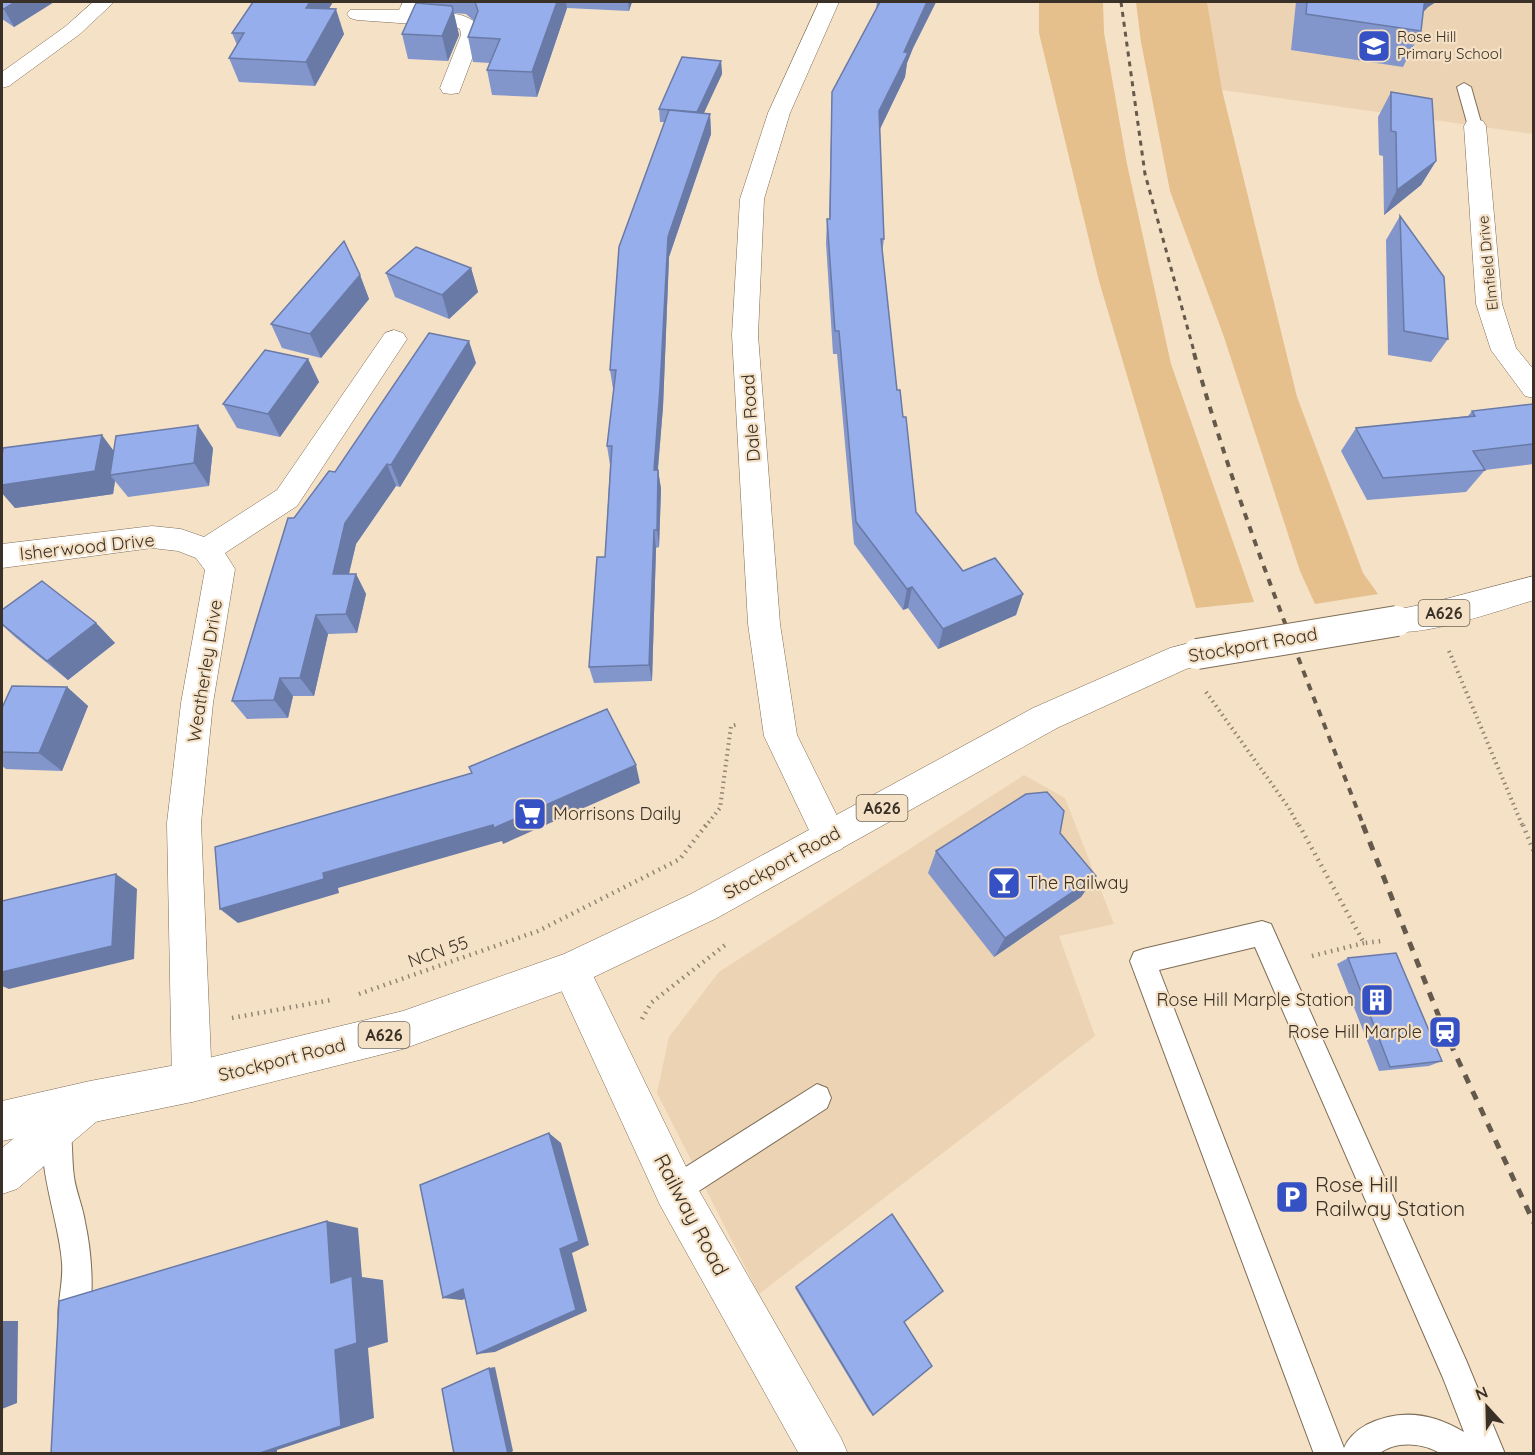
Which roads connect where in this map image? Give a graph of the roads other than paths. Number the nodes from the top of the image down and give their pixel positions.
1 (104, 2) edge
2 (821, 4) edge
3 (409, 9) edge
4 (357, 14) dead end
5 (2, 82) edge
6 (1464, 87) dead end
7 (451, 88) dead end
8 (1475, 126) joint
9 (394, 339) dead end
10 (1533, 389) edge
11 (207, 550) junction
12 (2, 556) edge
13 (1533, 588) edge
14 (830, 837) junction
15 (571, 970) junction
16 (192, 1082) junction
17 (816, 1098) dead end
18 (90, 1101) junction
19 (2, 1121) edge
20 (57, 1128) junction
21 (2, 1174) edge
22 (675, 1190) junction
23 (72, 1347) edge
24 (825, 1454) edge
25 (1330, 1454) edge
26 (1357, 1454) edge
27 (1467, 1454) edge
28 (1489, 1454) edge

1 - 5 street
2 - 14 street, Dale Road
3 - 4 street
3 - 7 street
6 - 8 lane
8 - 10 street, Elmfield Drive
9 - 11 street
11 - 12 street, Isherwood Drive
11 - 16 street, Weatherley Drive
13 - 14 street, Stockport Road / A626, bridge
14 - 15 street, Stockport Road / A626
15 - 16 street, Stockport Road / A626
15 - 22 street, Railway Road
16 - 18 street, Stockport Road / A626
17 - 22 lane
18 - 19 street, Stockport Road / A626
18 - 20 street, Stockport Road
20 - 21 street, Stockport Road
20 - 23 lane
22 - 24 street, Railway Road
25 - 28 lane
26 - 27 lane

